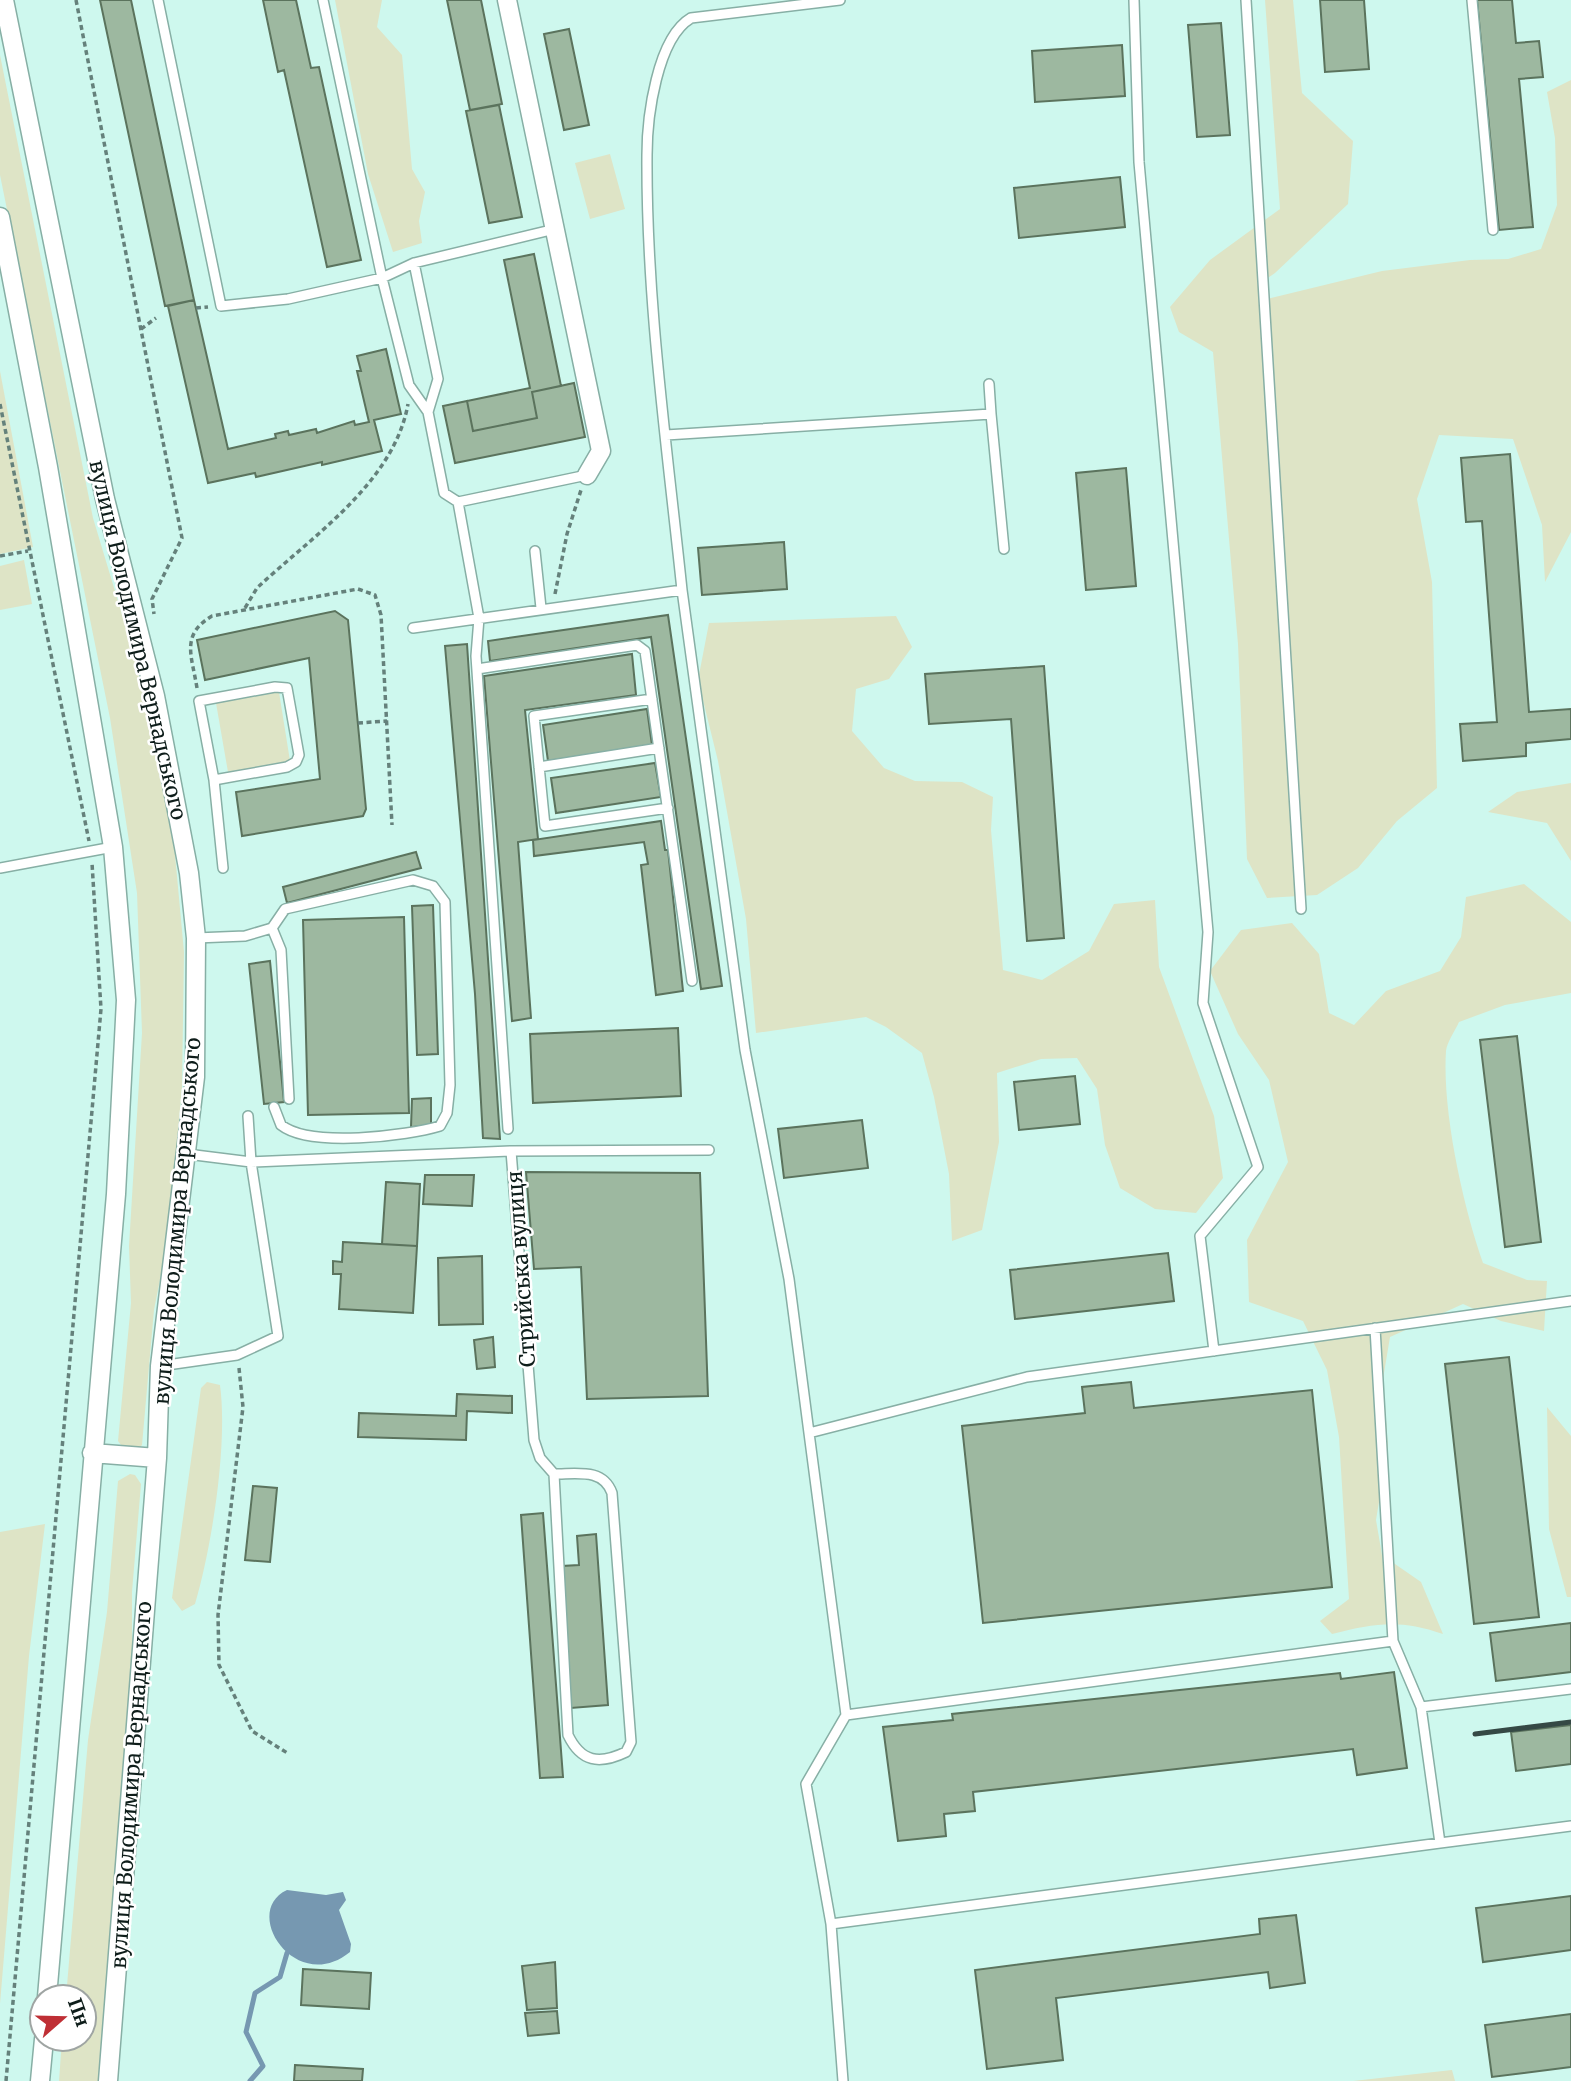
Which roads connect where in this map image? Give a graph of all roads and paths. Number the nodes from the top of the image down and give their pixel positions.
1 (4, 0) edge
2 (76, 0) edge
3 (158, 0) edge
4 (323, 0) edge
5 (507, 0) edge
6 (839, 0) edge
7 (1134, 0) edge
8 (1246, 0) edge
9 (1472, 0) edge
10 (0, 217) edge
11 (555, 229) junction
12 (1493, 230) dead end
13 (414, 262) junction
14 (382, 278) junction
15 (156, 318) dead end
16 (141, 329) junction
17 (989, 384) dead end
18 (409, 385) junction
19 (0, 404) edge
20 (428, 412) junction
21 (991, 414) junction
22 (2, 427) edge
23 (666, 435) junction
24 (587, 475) junction
25 (458, 502) junction
26 (1004, 549) dead end
27 (28, 551) junction
28 (535, 551) dead end
29 (0, 556) edge
30 (682, 590) junction
31 (546, 608) junction
32 (244, 610) junction
33 (479, 618) junction
34 (155, 623) dead end
35 (413, 628) dead end
36 (477, 669) junction
37 (652, 699) junction
38 (199, 701) junction
39 (387, 721) junction
40 (358, 723) dead end
41 (659, 748) junction
42 (539, 767) junction
43 (214, 780) junction
44 (668, 808) junction
45 (392, 825) dead end
46 (113, 847) junction
47 (91, 851) junction
48 (0, 868) edge
49 (223, 868) dead end
50 (1301, 909) dead end
51 (272, 928) junction
52 (195, 938) junction
53 (692, 981) dead end
54 (289, 1098) dead end
55 (274, 1107) dead end
56 (248, 1116) dead end
57 (508, 1129) dead end
58 (709, 1150) dead end
59 (511, 1151) junction
60 (187, 1154) junction
61 (251, 1162) junction
62 (1571, 1301) edge
63 (1375, 1328) junction
64 (1214, 1351) junction
65 (237, 1355) junction
66 (160, 1366) junction
67 (809, 1433) junction
68 (92, 1453) junction
69 (157, 1458) junction
70 (554, 1474) junction
71 (1393, 1641) junction
72 (1571, 1689) edge
73 (1421, 1707) junction
74 (846, 1715) junction
75 (289, 1754) dead end
76 (1571, 1826) edge
77 (1440, 1843) junction
78 (831, 1924) junction
79 (48, 1983) edge
80 (43, 2053) edge
81 (6, 2081) edge
82 (40, 2081) edge
83 (108, 2081) edge
84 (843, 2081) edge

1 - 52 street, вулиця Володимира Вернадського
2 - 16 path
3 - 14 lane
4 - 14 lane
5 - 11 street
6 - 23 lane
7 - 64 lane
8 - 50 lane
9 - 12 lane
10 - 46 street
11 - 13 lane
11 - 24 street
13 - 14 lane
13 - 20 lane
14 - 18 lane
15 - 16 path
16 - 34 path
17 - 21 lane
18 - 20 lane
18 - 32 path
19 - 22 path
20 - 25 lane
21 - 23 lane
21 - 26 lane
22 - 27 path
23 - 30 lane
24 - 25 lane
24 - 31 path
25 - 33 lane
27 - 29 path
27 - 47 path
28 - 31 lane
30 - 31 lane
30 - 67 lane
31 - 33 lane
32 - 38 path
32 - 39 path
33 - 35 lane
33 - 36 lane
36 - 37 lane
36 - 57 lane
37 - 41 lane
37 - 42 lane
38 - 43 lane
38 - 43 lane
39 - 40 path
39 - 45 path
41 - 42 lane
41 - 44 lane
42 - 44 lane
43 - 49 lane
44 - 53 lane
46 - 47 lane
46 - 68 street
47 - 48 lane
47 - 81 path
51 - 52 lane
51 - 54 lane
51 - 55 lane
52 - 60 street, вулиця Володимира Вернадського
56 - 61 lane
58 - 59 lane
59 - 61 lane, Стрийська вулиця
59 - 70 lane, Стрийська вулиця
60 - 61 lane, Стрийська вулиця
60 - 66 street, вулиця Володимира Вернадського
61 - 65 lane
62 - 63 lane
63 - 64 lane
63 - 71 lane
64 - 67 lane
65 - 66 lane
65 - 75 path
66 - 69 street, вулиця Володимира Вернадського
67 - 74 lane
68 - 69 street
68 - 79 street
69 - 83 street, вулиця Володимира Вернадського
70 - 70 lane
71 - 73 lane
71 - 74 lane
72 - 73 lane
73 - 77 lane
74 - 78 lane
76 - 77 lane
77 - 78 lane
78 - 84 lane
80 - 82 street

